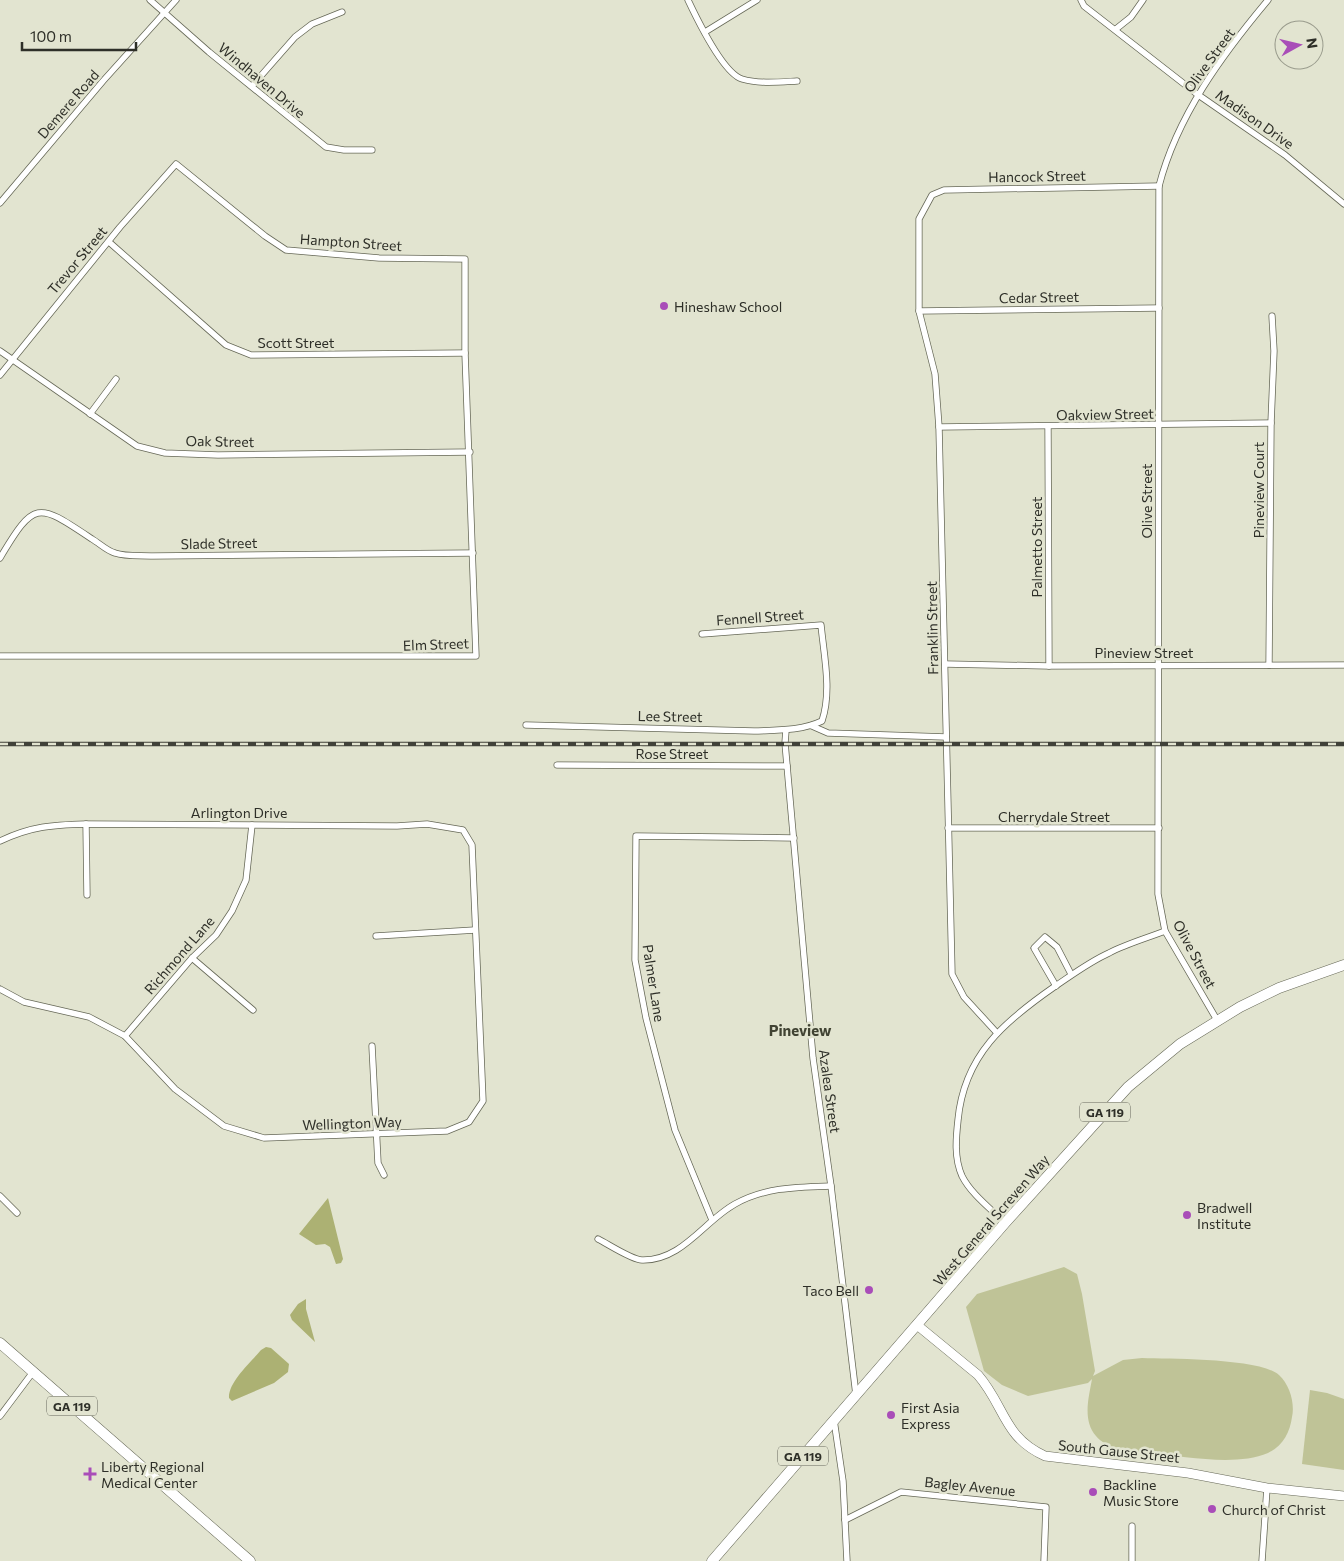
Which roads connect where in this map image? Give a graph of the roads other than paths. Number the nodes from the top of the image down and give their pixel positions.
1 (150, 0) edge
2 (176, 0) edge
3 (688, 0) edge
4 (757, 0) edge
5 (1080, 0) edge
6 (1143, 0) edge
7 (1268, 0) edge
8 (342, 12) dead end
9 (165, 13) junction
10 (1116, 29) junction
11 (705, 32) junction
12 (797, 81) dead end
13 (252, 86) junction
14 (1197, 94) junction
15 (372, 150) dead end
16 (176, 164) joint
17 (1159, 186) junction
18 (0, 204) edge
19 (1344, 204) edge
20 (924, 209) joint
21 (109, 242) junction
22 (465, 259) joint
23 (1160, 308) junction
24 (919, 311) junction
25 (1272, 316) dead end
26 (0, 351) edge
27 (465, 353) junction
28 (12, 359) junction
29 (0, 375) edge
30 (116, 379) dead end
31 (90, 414) junction
32 (1271, 423) junction
33 (1158, 425) junction
34 (939, 427) junction
35 (1048, 427) junction
36 (470, 452) junction
37 (474, 553) junction
38 (0, 558) edge
39 (702, 634) dead end
40 (0, 656) edge
41 (945, 664) junction
42 (1159, 665) junction
43 (1269, 665) junction
44 (1344, 665) edge
45 (1049, 666) junction
46 (526, 725) dead end
47 (812, 726) junction
48 (786, 730) junction
49 (946, 737) junction
50 (557, 765) dead end
51 (787, 766) junction
52 (86, 824) junction
53 (252, 825) junction
54 (948, 828) junction
55 (1160, 828) junction
56 (794, 838) junction
57 (0, 841) edge
58 (472, 845) joint
59 (87, 895) dead end
60 (475, 930) junction
61 (1165, 931) junction
62 (376, 936) dead end
63 (192, 958) junction
64 (1344, 965) edge
65 (1071, 974) junction
66 (1056, 986) junction
67 (0, 989) edge
68 (253, 1010) dead end
69 (1217, 1020) junction
70 (997, 1033) junction
71 (125, 1036) junction
72 (372, 1046) dead end
73 (376, 1135) junction
74 (384, 1175) dead end
75 (831, 1186) junction
76 (0, 1196) edge
77 (17, 1213) dead end
78 (712, 1220) junction
79 (1005, 1223) junction
80 (598, 1239) dead end
81 (917, 1325) junction
82 (0, 1343) edge
83 (33, 1372) junction
84 (856, 1396) junction
85 (0, 1416) edge
86 (834, 1420) junction
87 (1267, 1488) junction
88 (1344, 1496) edge
89 (845, 1520) junction
90 (1132, 1526) dead end
91 (250, 1561) edge
92 (712, 1561) edge
93 (847, 1561) edge
94 (1044, 1561) edge
95 (1132, 1561) edge
96 (1262, 1561) edge

1 - 9 street, Windhaven Drive
2 - 9 street, Demere Road
3 - 11 street
4 - 11 street
5 - 10 street, Madison Drive
6 - 10 street
7 - 14 street, Olive Street
8 - 13 street
9 - 13 street, Windhaven Drive
9 - 18 street, Demere Road
10 - 14 street, Madison Drive
11 - 12 street
13 - 15 street, Windhaven Drive
14 - 17 street, Olive Street
14 - 19 street, Madison Drive
16 - 21 street, Trevor Street
16 - 22 street, Hampton Street
17 - 20 street, Hancock Street
17 - 23 street, Olive Street
20 - 24 street, Franklin Street
21 - 27 street, Scott Street
21 - 28 street, Trevor Street
22 - 27 street, Elm Street
23 - 24 street, Cedar Street
23 - 33 street, Olive Street
24 - 34 street, Franklin Street
25 - 32 street, Pineview Court
26 - 28 street, Oak Street
27 - 36 street, Elm Street
28 - 29 street, Trevor Street
28 - 31 street, Oak Street
30 - 31 street
31 - 36 street, Oak Street
32 - 33 street, Oakview Street
32 - 43 street, Pineview Court
33 - 35 street, Oakview Street
33 - 42 street, Olive Street
34 - 35 street, Oakview Street
34 - 41 street, Franklin Street
35 - 45 street, Palmetto Street
36 - 37 street, Elm Street
37 - 38 street, Slade Street
37 - 40 street, Elm Street
39 - 47 street, Fennell Street
41 - 45 street, Pineview Street
41 - 49 street, Franklin Street
42 - 43 street, Pineview Street
42 - 45 street, Pineview Street
42 - 55 street, Olive Street
43 - 44 street, Pineview Street
46 - 48 street, Lee Street
47 - 48 street, Lee Street
47 - 49 street, Lee Street
48 - 51 street, Azalea Street
49 - 54 street, Franklin Street
50 - 51 street, Rose Street
51 - 56 street, Azalea Street
52 - 53 street, Arlington Drive
52 - 57 street, Arlington Drive
52 - 59 street
53 - 58 street, Arlington Drive
53 - 63 street, Richmond Lane
54 - 55 street, Cherrydale Street
54 - 70 street, Franklin Street
55 - 61 street, Olive Street
56 - 75 street, Azalea Street
56 - 78 street, Palmer Lane
58 - 60 street, Wellington Way
60 - 62 street
60 - 73 street, Wellington Way
61 - 65 street
61 - 69 street, Olive Street
63 - 68 street
63 - 71 street, Richmond Lane
64 - 69 main road, West General Screven Way / GA 119
65 - 66 street
65 - 66 street
66 - 70 street
67 - 71 street, Wellington Way
69 - 79 main road, West General Screven Way / GA 119
70 - 79 street
71 - 73 street, Wellington Way
72 - 73 street
73 - 74 street
75 - 78 street
75 - 84 street, Azalea Street
76 - 77 street
78 - 80 street
79 - 81 main road, West General Screven Way / GA 119
81 - 84 main road, West General Screven Way / GA 119
81 - 87 street, South Gause Street
82 - 83 main road, GA 119
83 - 85 street
83 - 91 main road, GA 119
84 - 86 main road, West General Screven Way / GA 119
86 - 89 street
86 - 92 main road, West General Screven Way / GA 119
87 - 88 street, South Gause Street
87 - 96 street
89 - 93 street
89 - 94 street, Bagley Avenue
90 - 95 street

